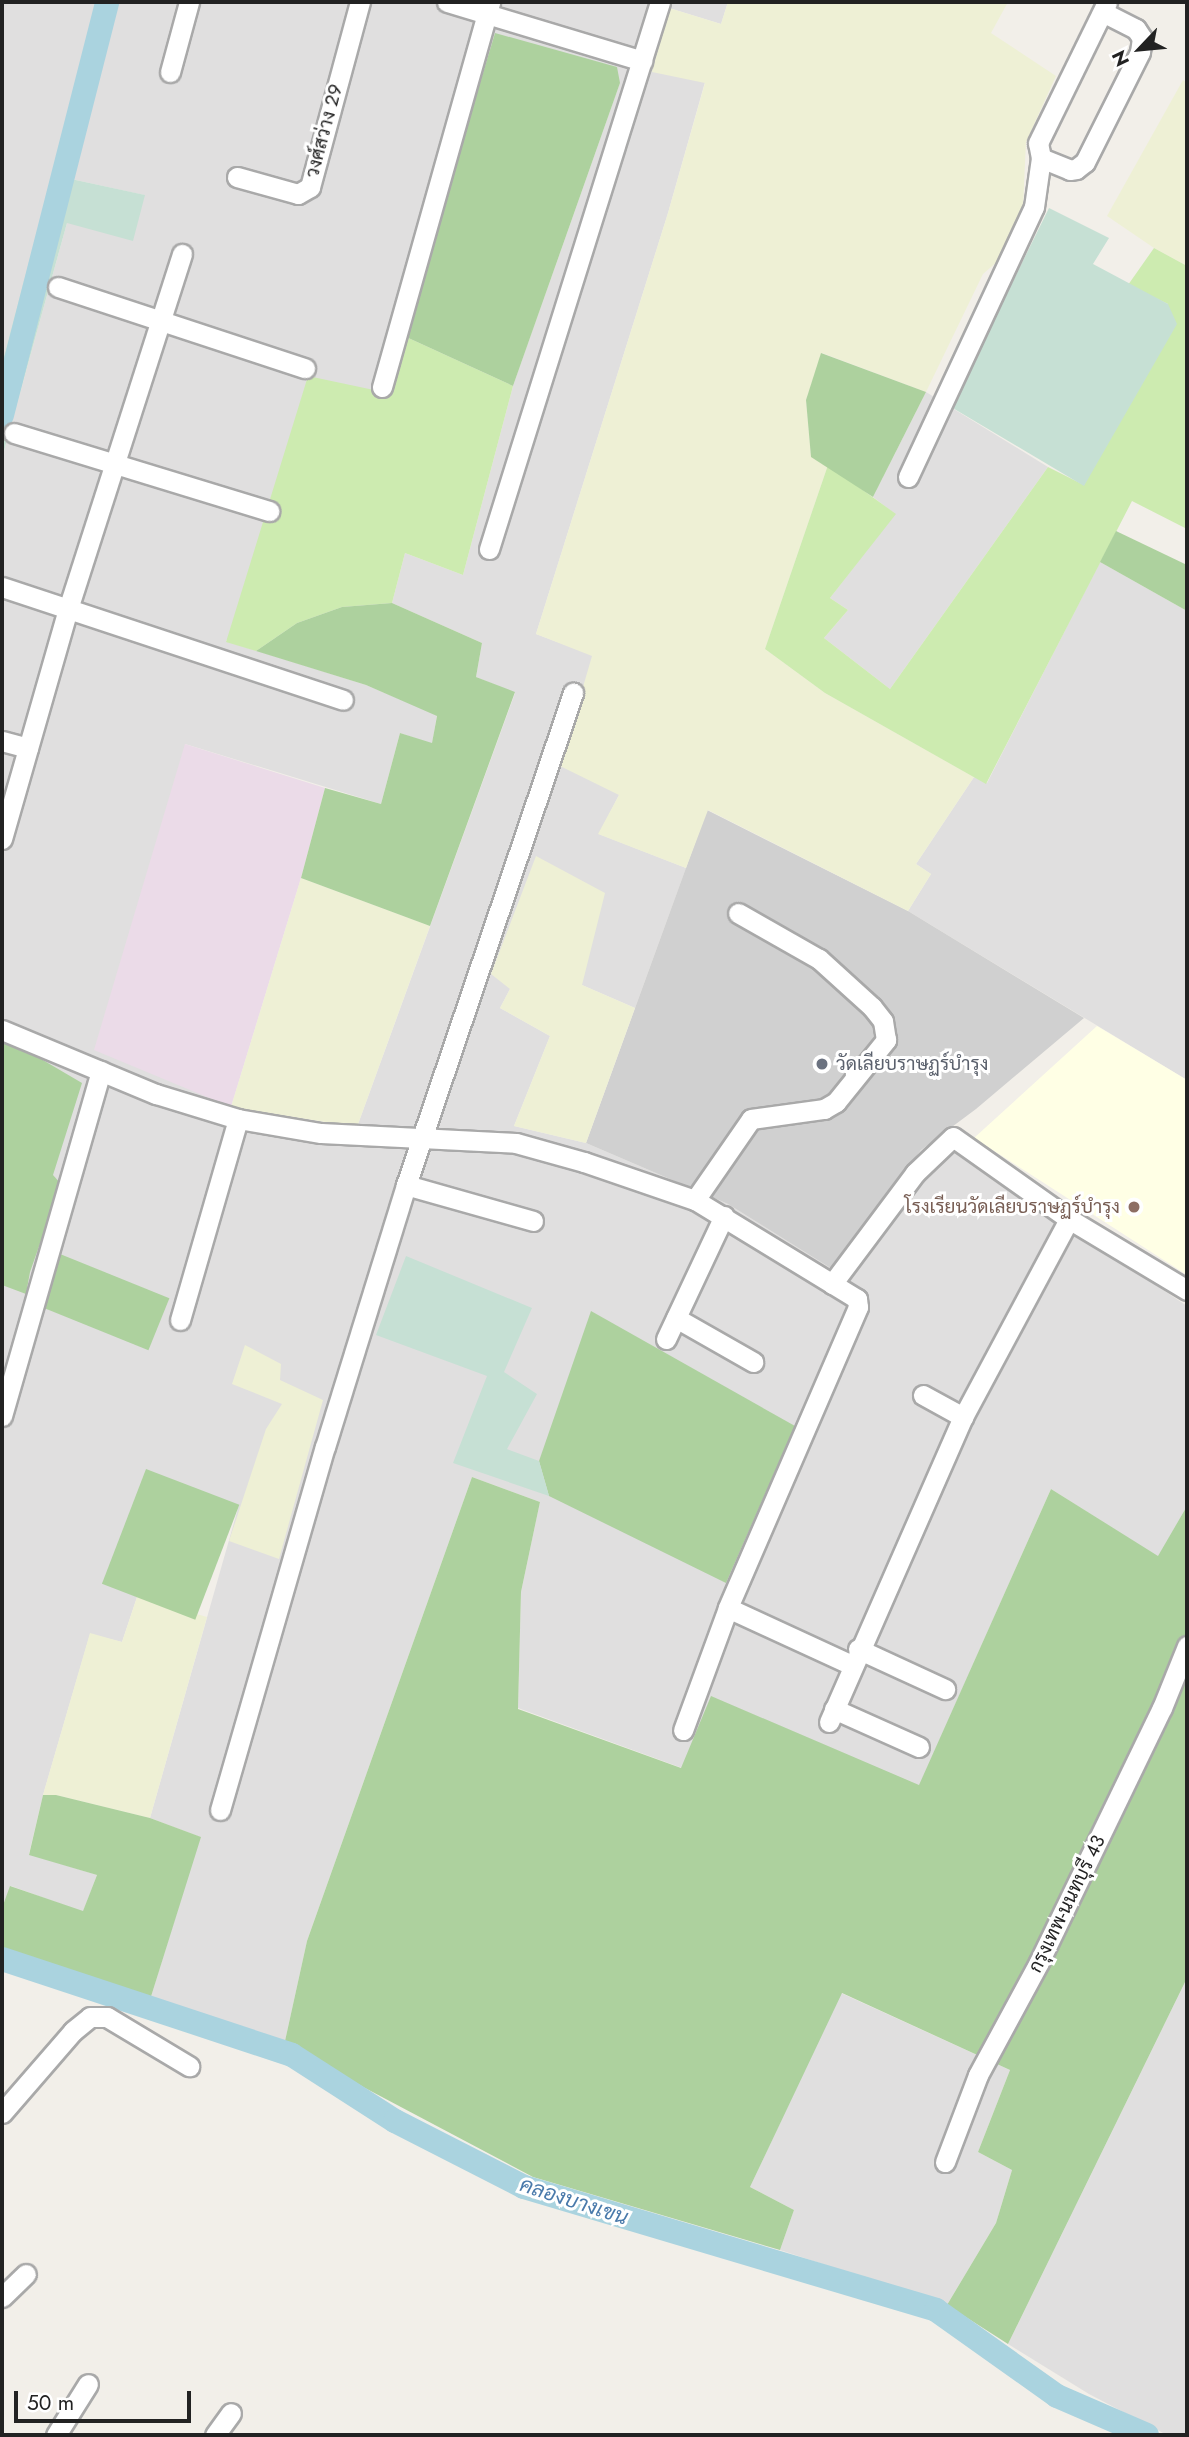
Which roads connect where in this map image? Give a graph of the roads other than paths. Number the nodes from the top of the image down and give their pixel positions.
1 (189, 2) edge
2 (359, 2) edge
3 (447, 2) edge
4 (660, 2) edge
5 (489, 7) edge
6 (1105, 7) edge
7 (642, 61) junction
8 (170, 72) dead end
9 (1041, 158) junction
10 (237, 177) dead end
11 (182, 254) dead end
12 (58, 287) dead end
13 (160, 320) junction
14 (305, 368) dead end
15 (382, 387) dead end
16 (14, 433) dead end
17 (115, 463) junction
18 (908, 477) dead end
19 (269, 511) dead end
20 (489, 550) dead end
21 (2, 587) edge
22 (68, 609) junction
23 (573, 693) dead end
24 (343, 700) dead end
25 (2, 741) edge
26 (28, 748) junction
27 (2, 838) edge
28 (738, 913) dead end
29 (2, 1030) edge
30 (101, 1071) junction
31 (238, 1119) junction
32 (422, 1137) junction
33 (407, 1185) junction
34 (695, 1200) junction
35 (724, 1216) junction
36 (1069, 1219) junction
37 (533, 1221) dead end
38 (832, 1284) junction
39 (1187, 1290) edge
40 (676, 1318) junction
41 (180, 1320) dead end
42 (666, 1339) dead end
43 (753, 1362) dead end
44 (923, 1395) dead end
45 (2, 1416) edge
46 (963, 1417) junction
47 (728, 1608) junction
48 (1187, 1646) edge
49 (855, 1657) junction
50 (945, 1689) dead end
51 (683, 1730) dead end
52 (919, 1747) dead end
53 (220, 1810) dead end
54 (188, 2066) dead end
55 (2, 2113) edge
56 (945, 2162) dead end
57 (26, 2274) dead end
58 (2, 2297) edge
59 (88, 2385) dead end
60 (231, 2413) dead end
61 (56, 2435) edge
62 (215, 2435) edge

1 - 8 street
2 - 10 street, วงศ์สว่าง 29
3 - 5 street
4 - 7 street
5 - 7 street
5 - 15 street
6 - 9 street
6 - 9 street
7 - 20 street
9 - 18 street
11 - 13 street
12 - 13 street
13 - 14 street
13 - 17 street
16 - 17 street
17 - 19 street
17 - 22 street
21 - 22 street
22 - 24 street
22 - 26 street
23 - 32 street
25 - 26 street
26 - 27 street
28 - 34 street
29 - 30 street
30 - 31 street
30 - 45 street
31 - 32 street
31 - 41 street
32 - 33 street
32 - 34 street
33 - 37 street
33 - 53 street
34 - 35 street
35 - 38 street
35 - 40 street
36 - 38 street
36 - 39 street
36 - 46 street
38 - 47 street
40 - 42 street
40 - 43 street
44 - 46 street
46 - 49 street
47 - 49 street
47 - 51 street
48 - 56 street, กรุงเทพ-นนทบุรี 43
49 - 50 street
49 - 52 street
54 - 55 street
57 - 58 street
59 - 61 street
60 - 62 street

